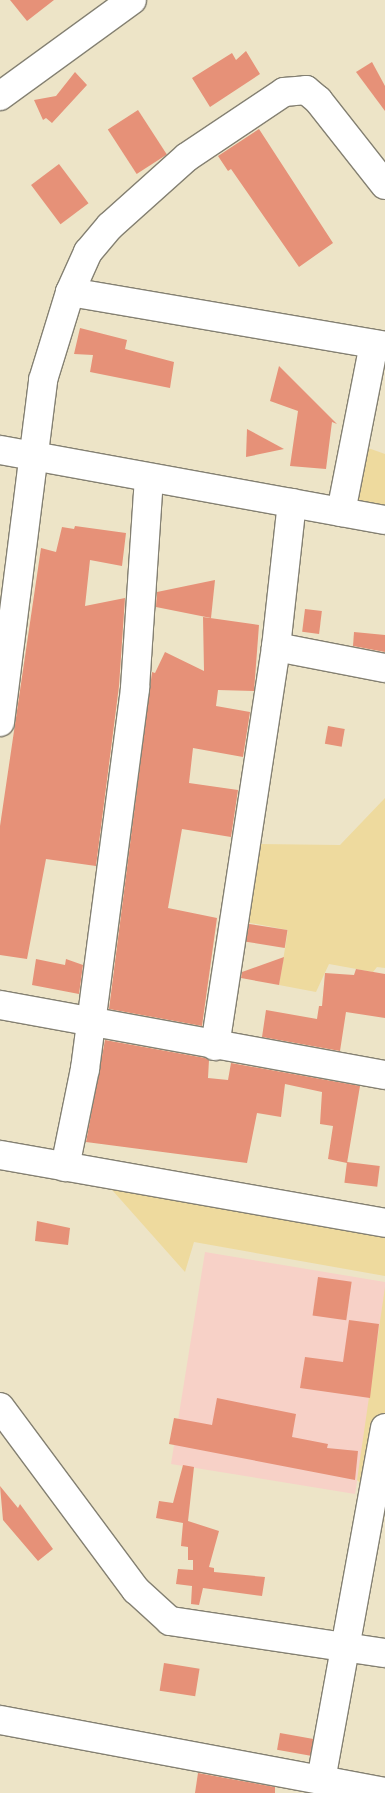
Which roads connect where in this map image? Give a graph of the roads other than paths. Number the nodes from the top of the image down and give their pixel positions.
1 (113, 5) edge
2 (0, 96) edge
3 (385, 185) edge
4 (70, 292) junction
5 (379, 345) edge
6 (0, 450) edge
7 (32, 457) junction
8 (150, 478) junction
9 (292, 503) junction
10 (341, 512) junction
11 (385, 520) edge
12 (8, 597) edge
13 (276, 647) junction
14 (385, 668) edge
15 (0, 722) edge
16 (0, 1005) edge
17 (91, 1024) junction
18 (215, 1046) junction
19 (385, 1075) edge
20 (0, 1155) edge
21 (65, 1166) junction
22 (385, 1223) edge
23 (0, 1406) edge
24 (385, 1428) edge
25 (378, 1513) edge
26 (346, 1646) junction
27 (385, 1652) edge
28 (0, 1720) edge
29 (321, 1780) junction
30 (385, 1792) edge

1 - 2 street
3 - 4 street
4 - 5 street
4 - 7 street
5 - 10 street
6 - 7 street
7 - 8 street
7 - 12 street
8 - 9 street
8 - 17 street
9 - 10 street
9 - 13 street
10 - 11 street
12 - 15 street
13 - 14 street
13 - 18 street
16 - 17 street
17 - 18 street
17 - 21 street
18 - 19 street
20 - 21 street
21 - 22 street
23 - 26 street
24 - 25 street
25 - 26 street
26 - 27 street
26 - 29 street
28 - 29 street
29 - 30 street

